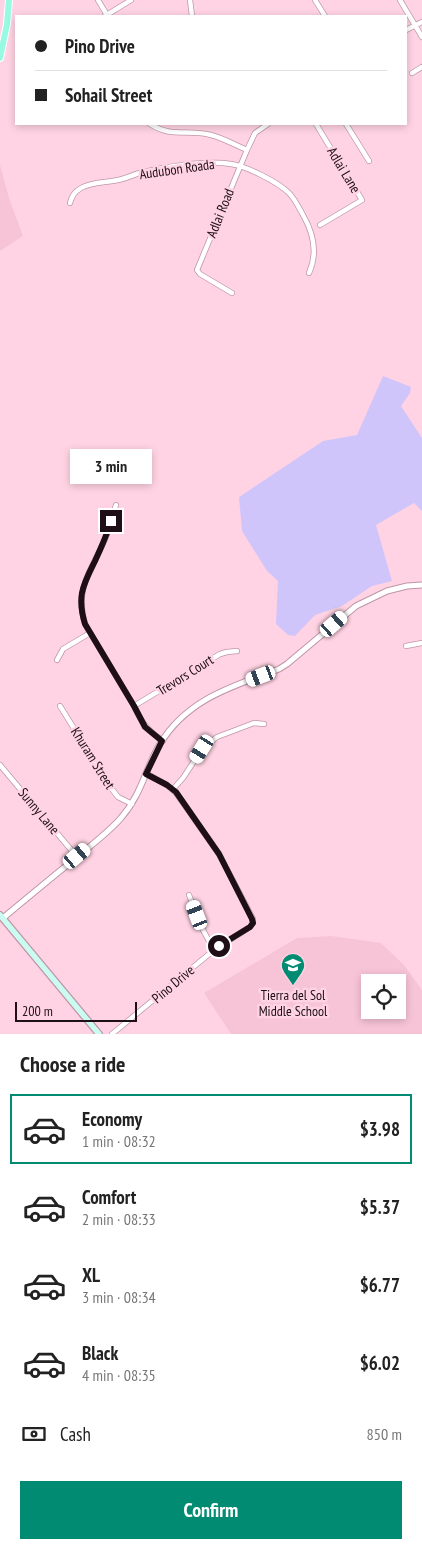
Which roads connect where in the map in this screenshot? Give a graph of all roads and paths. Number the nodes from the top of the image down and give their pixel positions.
1 (9, 0) edge
2 (98, 0) edge
3 (131, 0) edge
4 (190, 0) edge
5 (315, 0) edge
6 (400, 0) edge
7 (106, 15) edge
8 (108, 15) edge
9 (192, 15) edge
10 (324, 15) edge
11 (422, 22) edge
12 (415, 26) junction
13 (407, 30) edge
14 (422, 37) edge
15 (0, 58) edge
16 (422, 67) edge
17 (412, 73) dead end
18 (152, 125) edge
19 (267, 125) edge
20 (317, 125) edge
21 (347, 125) edge
22 (247, 150) junction
23 (369, 161) dead end
24 (239, 166) junction
25 (70, 203) dead end
26 (320, 225) dead end
27 (309, 273) dead end
28 (232, 292) dead end
29 (116, 504) dead end
30 (422, 584) edge
31 (90, 633) junction
32 (422, 643) edge
33 (406, 646) dead end
34 (238, 651) dead end
35 (57, 660) dead end
36 (60, 706) dead end
37 (134, 706) junction
38 (264, 724) dead end
39 (162, 741) junction
40 (0, 765) edge
41 (146, 774) junction
42 (173, 789) junction
43 (132, 804) junction
44 (77, 856) junction
45 (189, 895) dead end
46 (1, 917) edge
47 (214, 950) junction
48 (99, 1034) edge
49 (112, 1034) edge

1 - 15 main road
2 - 7 street
3 - 8 street
4 - 9 street
5 - 10 street
6 - 12 street
11 - 12 street
12 - 13 street
12 - 14 street
16 - 17 street
18 - 22 street
19 - 22 street, Adlai Road
20 - 26 street, Adlai Lane
21 - 23 street
22 - 24 street, Adlai Road
24 - 25 street, Audubon Roada
24 - 27 street, Audubon Roada
24 - 28 street, Adlai Road
29 - 31 street
30 - 39 street
31 - 35 street
31 - 37 street
32 - 33 street
34 - 37 street, Trevors Court
36 - 43 street, Khuram Street
37 - 39 street
38 - 42 street
39 - 41 street
40 - 44 street, Sunny Lane
41 - 42 street, Pino Drive
41 - 43 street
42 - 47 street, Pino Drive
43 - 44 street
44 - 46 street
45 - 47 street
46 - 48 main road
47 - 49 street, Pino Drive

